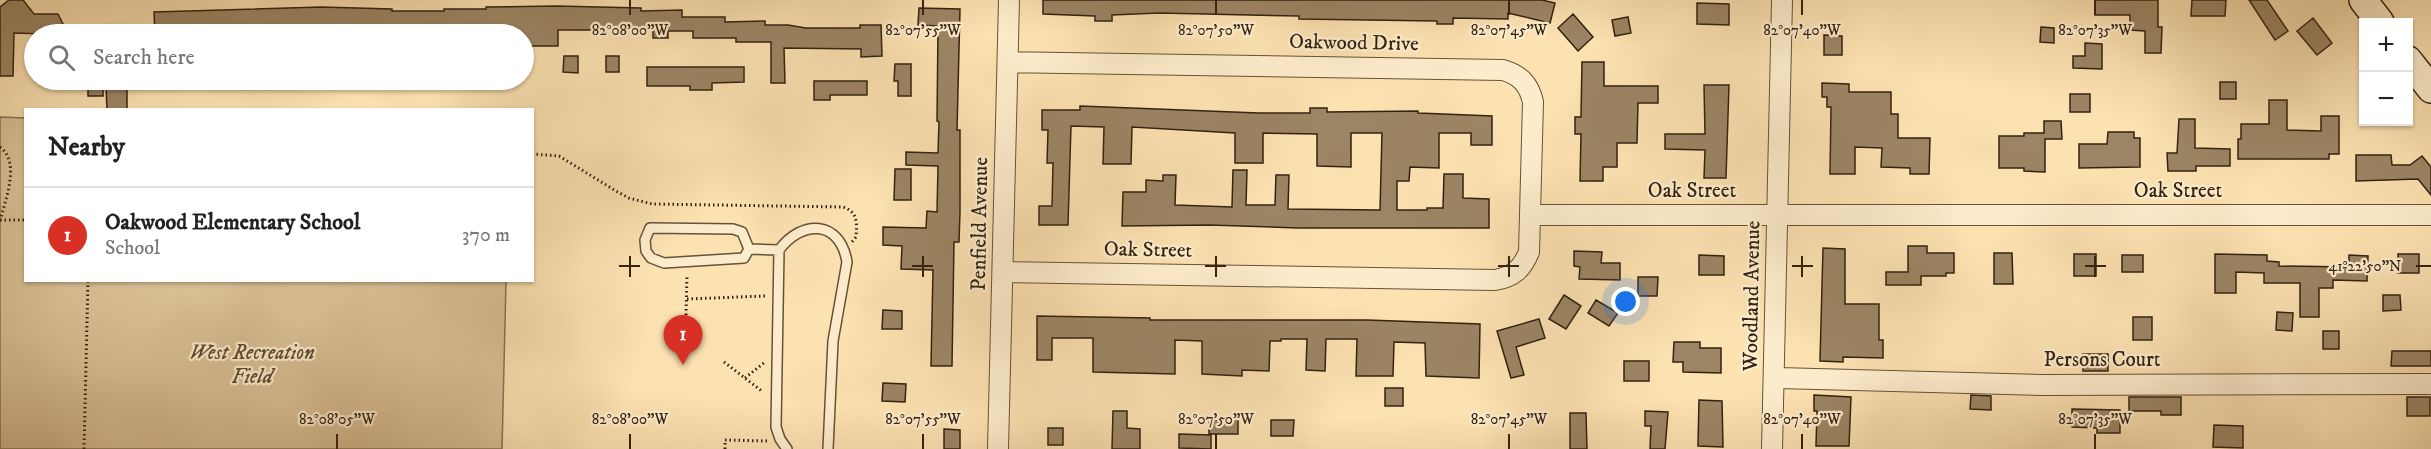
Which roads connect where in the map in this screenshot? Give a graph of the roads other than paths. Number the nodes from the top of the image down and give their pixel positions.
1 (1009, 0) edge
2 (1782, 0) edge
3 (2363, 0) edge
4 (2377, 18) edge
5 (1008, 62) junction
6 (2413, 65) edge
7 (2431, 90) edge
8 (1530, 215) junction
9 (2431, 215) edge
10 (1777, 216) junction
11 (749, 249) junction
12 (779, 250) junction
13 (1003, 272) junction
14 (1774, 378) junction
15 (2431, 384) edge
16 (787, 449) edge
17 (828, 449) edge
18 (998, 449) edge
19 (1772, 449) edge

1 - 5 street, Penfield Avenue
2 - 10 street, Woodland Avenue
3 - 4 street
5 - 8 street, Oakwood Drive
5 - 13 street, Penfield Avenue
6 - 7 street
8 - 10 street, Oak Street
8 - 13 street, Oak Street
9 - 10 street, Oak Street
10 - 14 street, Woodland Avenue
11 - 11 lane
11 - 12 lane
12 - 16 lane
12 - 17 lane
13 - 18 street, Penfield Avenue
14 - 15 street, Persons Court
14 - 19 street, Woodland Avenue

